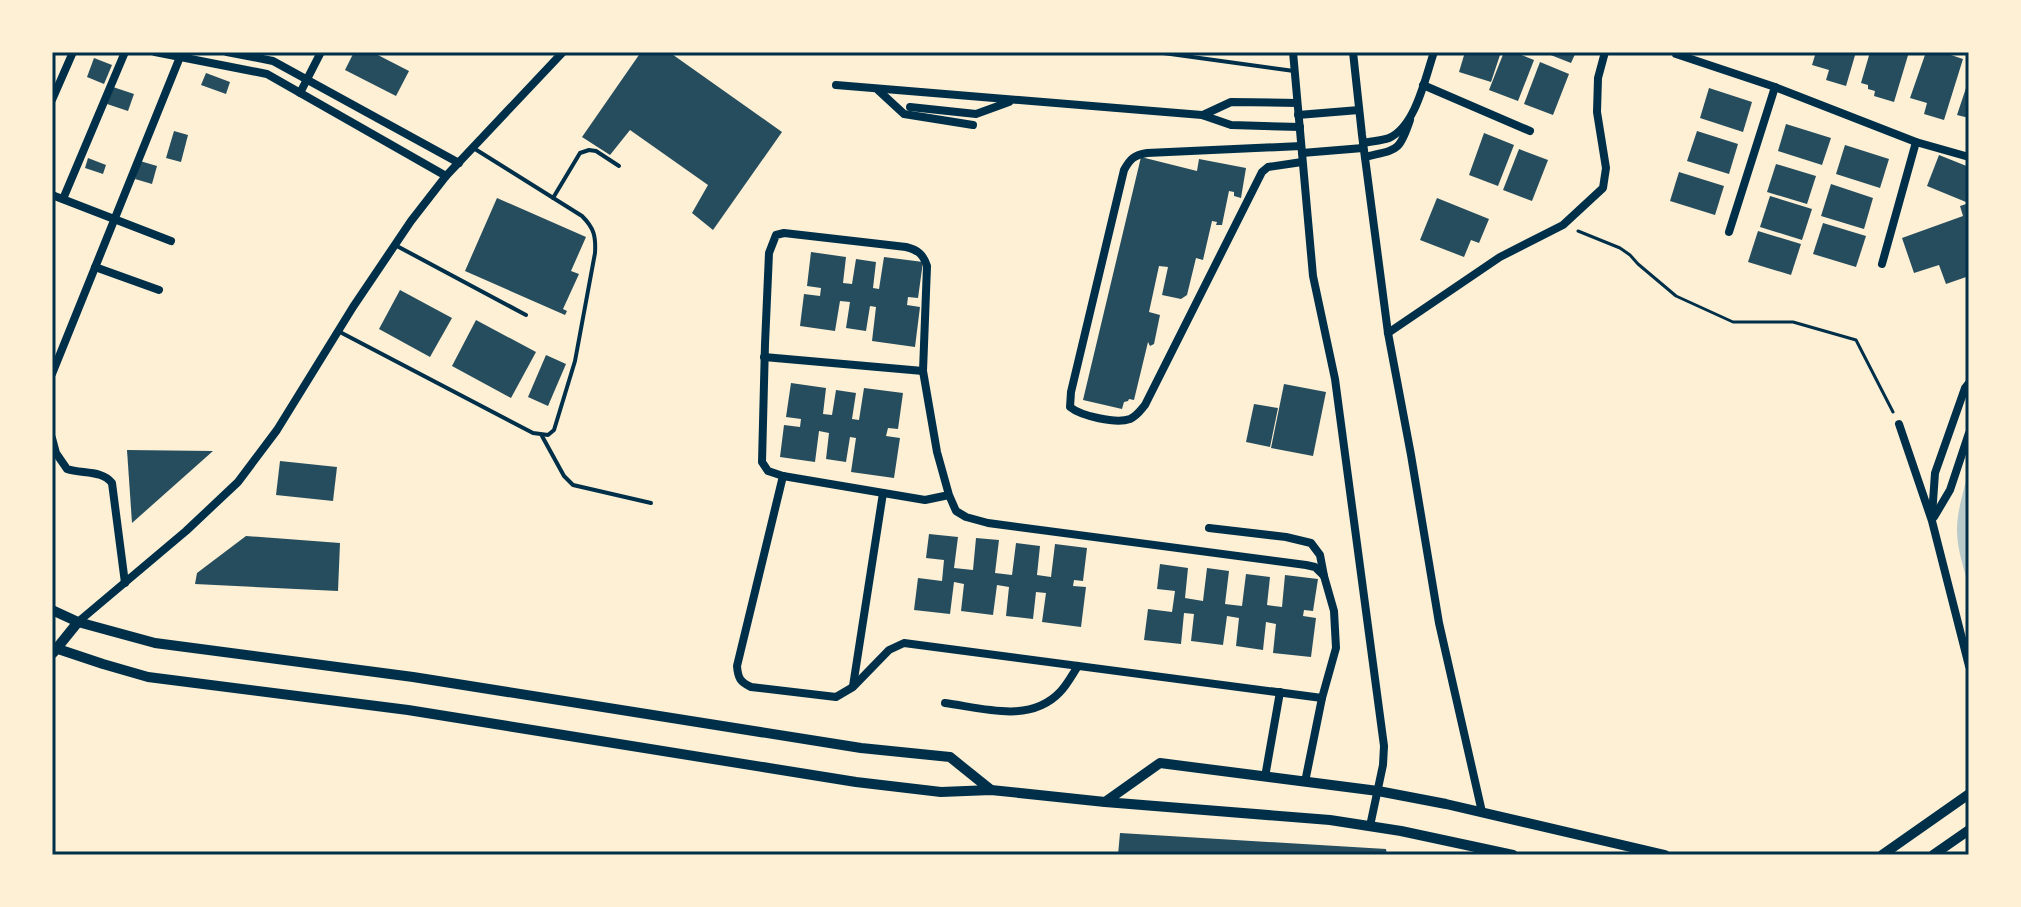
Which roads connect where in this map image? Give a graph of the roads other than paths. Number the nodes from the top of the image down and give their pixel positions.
1 (73, 52) edge
2 (125, 52) edge
3 (155, 52) edge
4 (227, 52) edge
5 (321, 52) edge
6 (563, 52) edge
7 (1156, 52) edge
8 (1293, 52) edge
9 (1353, 52) edge
10 (1434, 52) edge
11 (1605, 52) edge
12 (1676, 54) dead end
13 (181, 55) edge
14 (1294, 71) junction
15 (308, 78) junction
16 (836, 85) dead end
17 (1423, 85) junction
18 (1775, 87) junction
19 (878, 89) junction
20 (300, 93) junction
21 (52, 100) edge
22 (1013, 100) junction
23 (1297, 103) junction
24 (910, 107) dead end
25 (1359, 110) junction
26 (1413, 112) junction
27 (1202, 115) junction
28 (1298, 115) junction
29 (973, 125) dead end
30 (1300, 127) junction
31 (1530, 131) dead end
32 (1916, 142) junction
33 (473, 148) junction
34 (1261, 148) junction
35 (1364, 149) junction
36 (1302, 154) junction
37 (1969, 157) edge
38 (459, 163) junction
39 (619, 166) dead end
40 (1264, 170) junction
41 (446, 176) junction
42 (52, 195) edge
43 (553, 198) junction
44 (63, 199) junction
45 (114, 220) junction
46 (1729, 232) dead end
47 (171, 241) dead end
48 (395, 245) junction
49 (1882, 264) dead end
50 (95, 267) junction
51 (159, 290) dead end
52 (526, 315) dead end
53 (338, 331) junction
54 (1388, 333) junction
55 (764, 357) junction
56 (923, 371) junction
57 (52, 374) edge
58 (1969, 383) edge
59 (1899, 424) road end
60 (1969, 433) edge
61 (542, 436) junction
62 (52, 438) edge
63 (783, 476) junction
64 (883, 493) junction
65 (949, 495) junction
66 (651, 503) dead end
67 (1932, 521) junction
68 (1209, 528) dead end
69 (1324, 576) junction
70 (125, 583) junction
71 (52, 610) edge
72 (78, 622) junction
73 (53, 650) edge
74 (1078, 666) junction
75 (1969, 666) edge
76 (853, 687) junction
77 (1280, 692) junction
78 (1322, 698) junction
79 (945, 703) dead end
80 (1265, 777) junction
81 (1305, 782) junction
82 (991, 790) junction
83 (1378, 791) junction
84 (1969, 794) edge
85 (1105, 802) junction
86 (1482, 812) junction
87 (1370, 826) junction
88 (1969, 830) edge
89 (1513, 855) edge
90 (1665, 855) edge
91 (1882, 855) edge
92 (1933, 855) edge

1 - 21 street
2 - 44 street
3 - 13 street
4 - 15 street
5 - 15 street
6 - 33 street
7 - 14 lane
8 - 14 street
9 - 25 street
10 - 17 street
11 - 54 street
12 - 18 street
13 - 20 street
13 - 45 street
14 - 23 street
15 - 20 street
15 - 38 street
16 - 19 street
17 - 26 street
17 - 31 street
18 - 32 street
18 - 46 street
19 - 22 street
19 - 29 street
20 - 41 street
22 - 24 street
22 - 27 street
23 - 27 street
23 - 28 street
25 - 28 street
25 - 35 street
26 - 35 street
26 - 35 street
27 - 30 street
28 - 30 street
30 - 36 street
32 - 37 street
32 - 49 street
33 - 38 street
33 - 43 lane
34 - 36 street
34 - 40 street
34 - 40 street
35 - 36 street
35 - 54 street
36 - 40 street
36 - 83 street
38 - 41 street
39 - 43 lane
41 - 48 street
42 - 44 street
43 - 61 lane
44 - 45 street
45 - 47 street
45 - 50 street
48 - 52 lane
48 - 53 street
50 - 51 street
50 - 57 street
53 - 61 lane
53 - 70 street
54 - 86 street
55 - 56 street
55 - 56 street
55 - 63 street
56 - 65 street
58 - 67 street
59 - 67 street
60 - 67 street
61 - 66 lane
62 - 70 street
63 - 64 street
63 - 76 street
64 - 65 street
64 - 76 street
65 - 69 street
67 - 75 street
68 - 69 street
69 - 78 street
70 - 72 street
71 - 72 street
72 - 73 street
72 - 82 street
73 - 82 street
74 - 76 street
74 - 77 street
74 - 79 street
77 - 78 street
77 - 80 street
78 - 81 street
80 - 81 street
80 - 85 street
81 - 83 street
82 - 85 street
83 - 86 street
83 - 87 street
84 - 91 street
85 - 87 street
86 - 90 street
87 - 89 street
88 - 92 street

